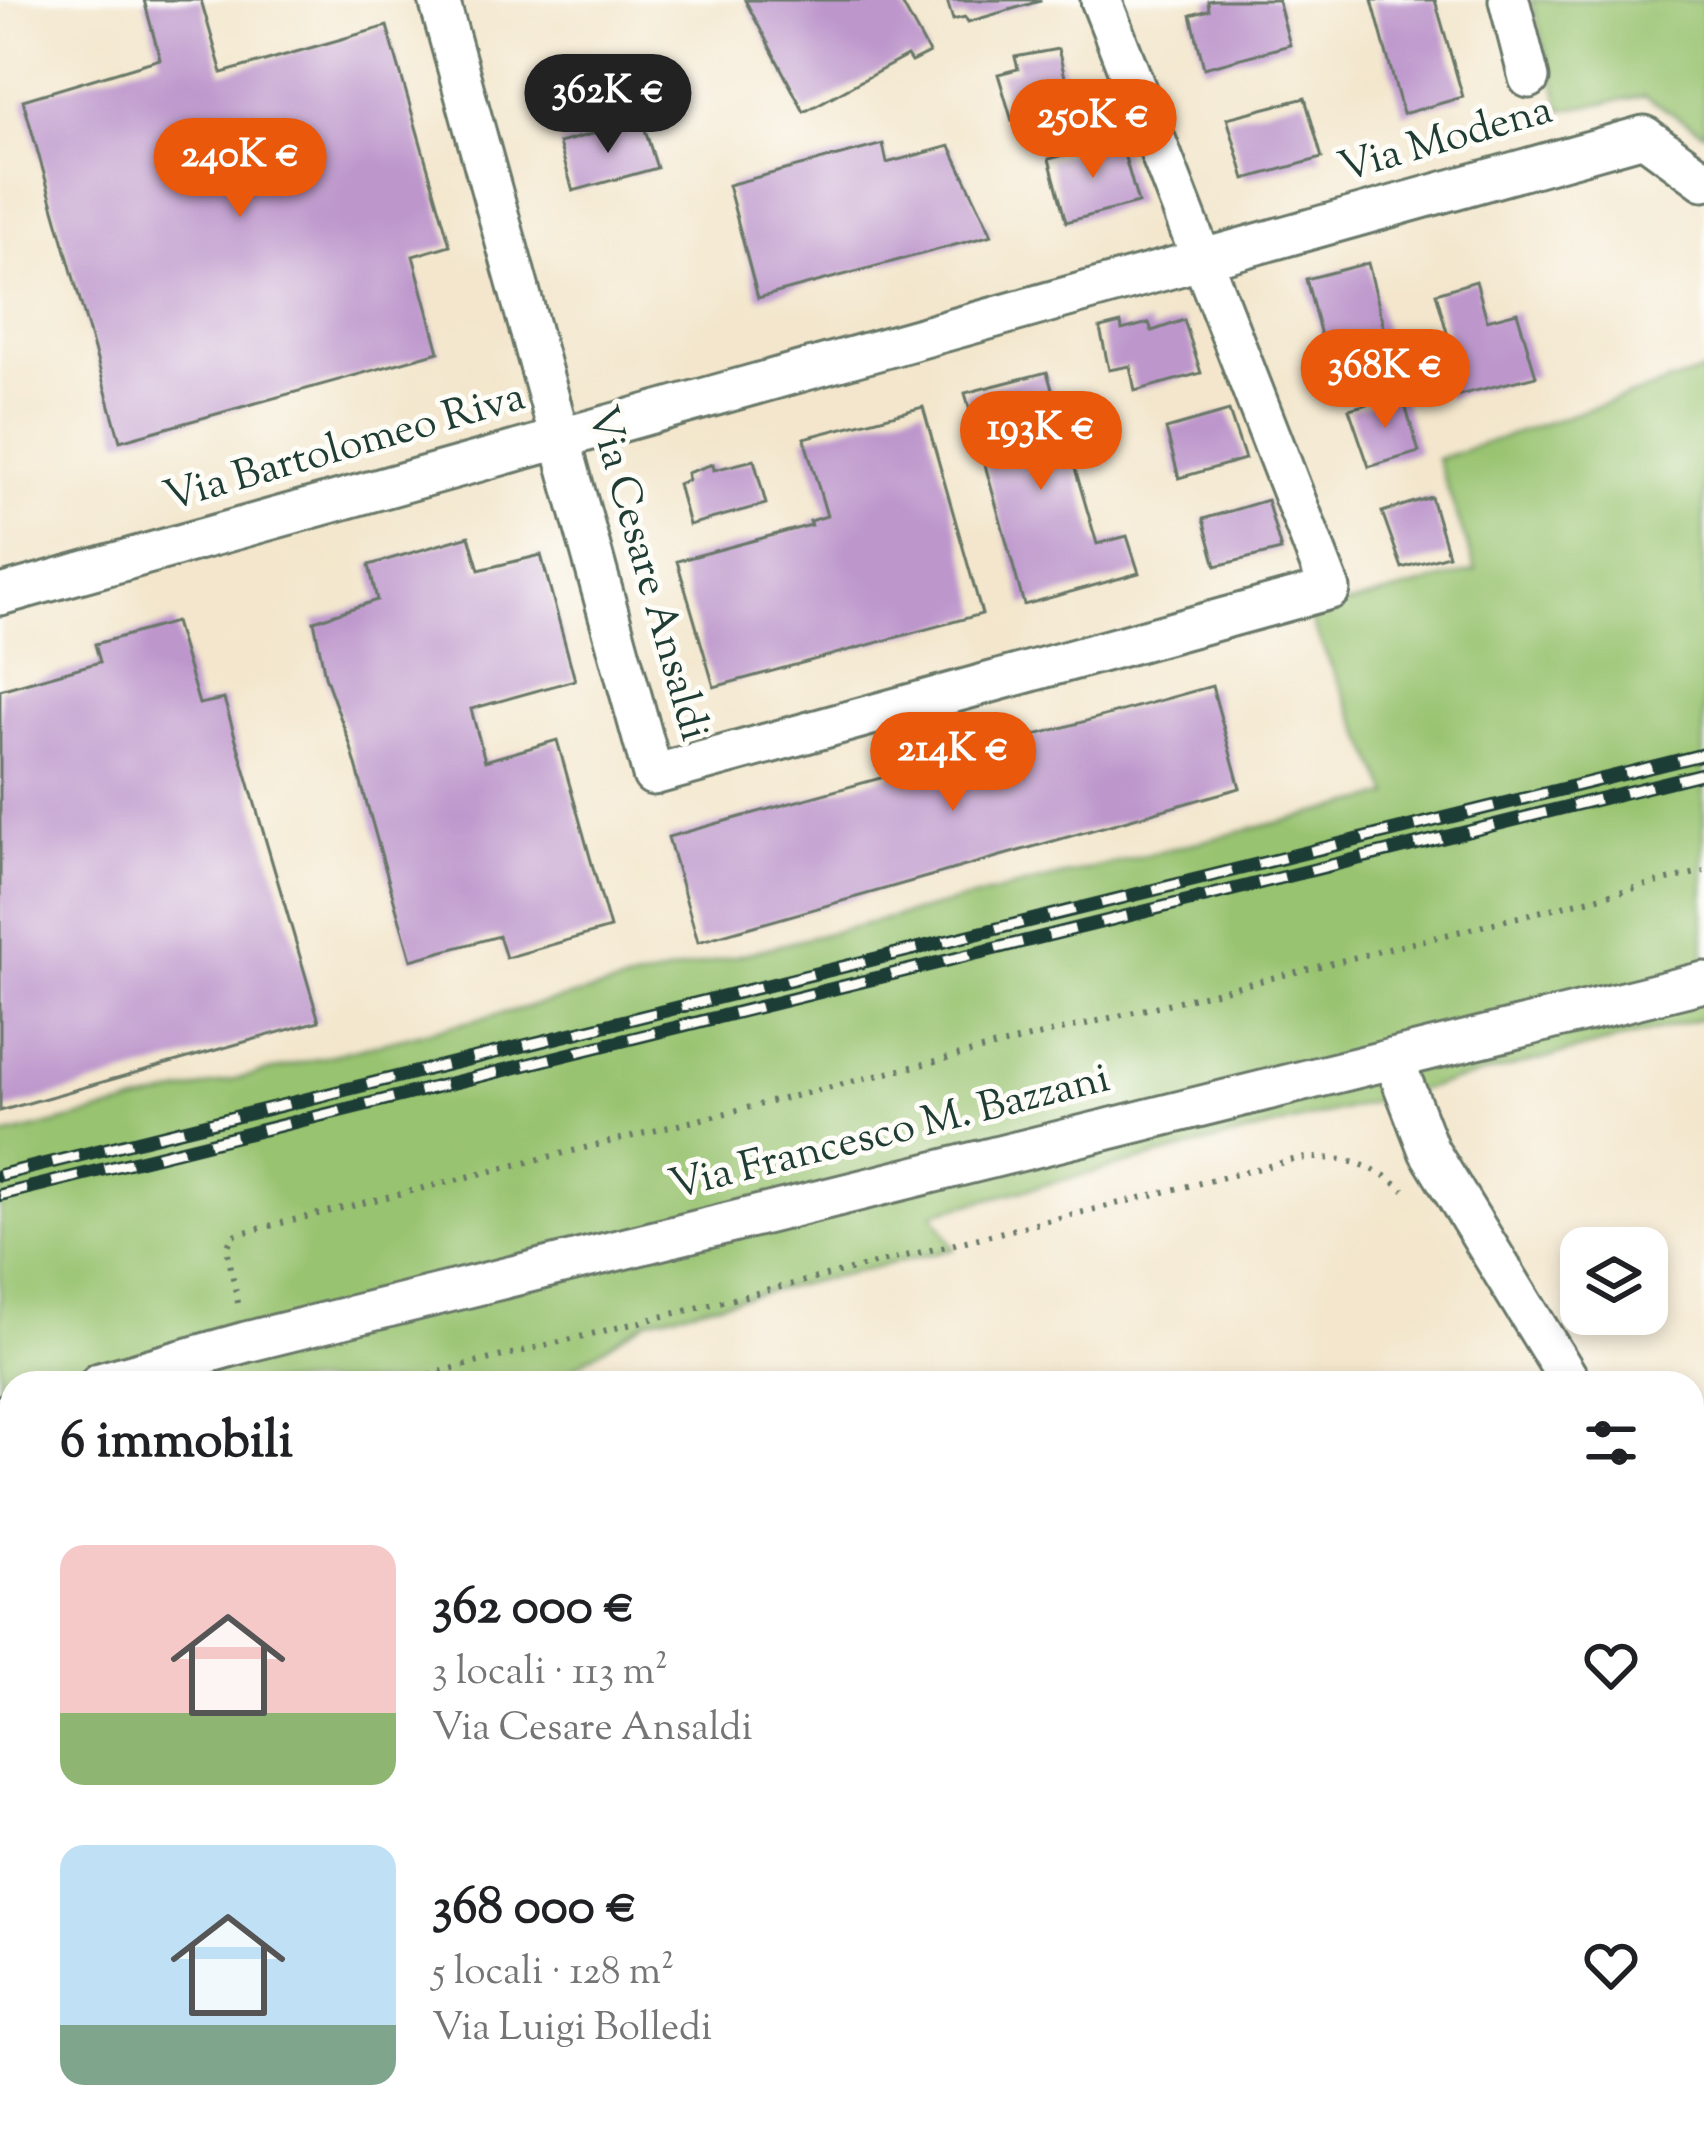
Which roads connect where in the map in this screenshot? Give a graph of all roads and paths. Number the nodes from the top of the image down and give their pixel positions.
1 (439, 0) edge
2 (1101, 0) edge
3 (1509, 0) edge
4 (1529, 78) dead end
5 (1704, 180) edge
6 (1201, 259) junction
7 (558, 439) junction
8 (0, 595) edge
9 (1704, 871) edge
10 (1704, 982) edge
11 (1394, 1060) junction
12 (1410, 1196) dead end
13 (246, 1342) junction
14 (143, 1371) edge
15 (442, 1371) edge
16 (1564, 1371) edge

1 - 7 street, Via Cesare Ansaldi
2 - 6 street
3 - 4 street
5 - 6 street, Via Modena
6 - 7 street, Via Bartolomeo Riva
6 - 7 street, Via Cesare Ansaldi
7 - 8 street, Via Bartolomeo Riva
9 - 13 path
10 - 11 street, Via Francesco M. Bazzani
11 - 13 street, Via Francesco M. Bazzani
11 - 16 street
12 - 15 path
13 - 14 street, Via Francesco M. Bazzani

